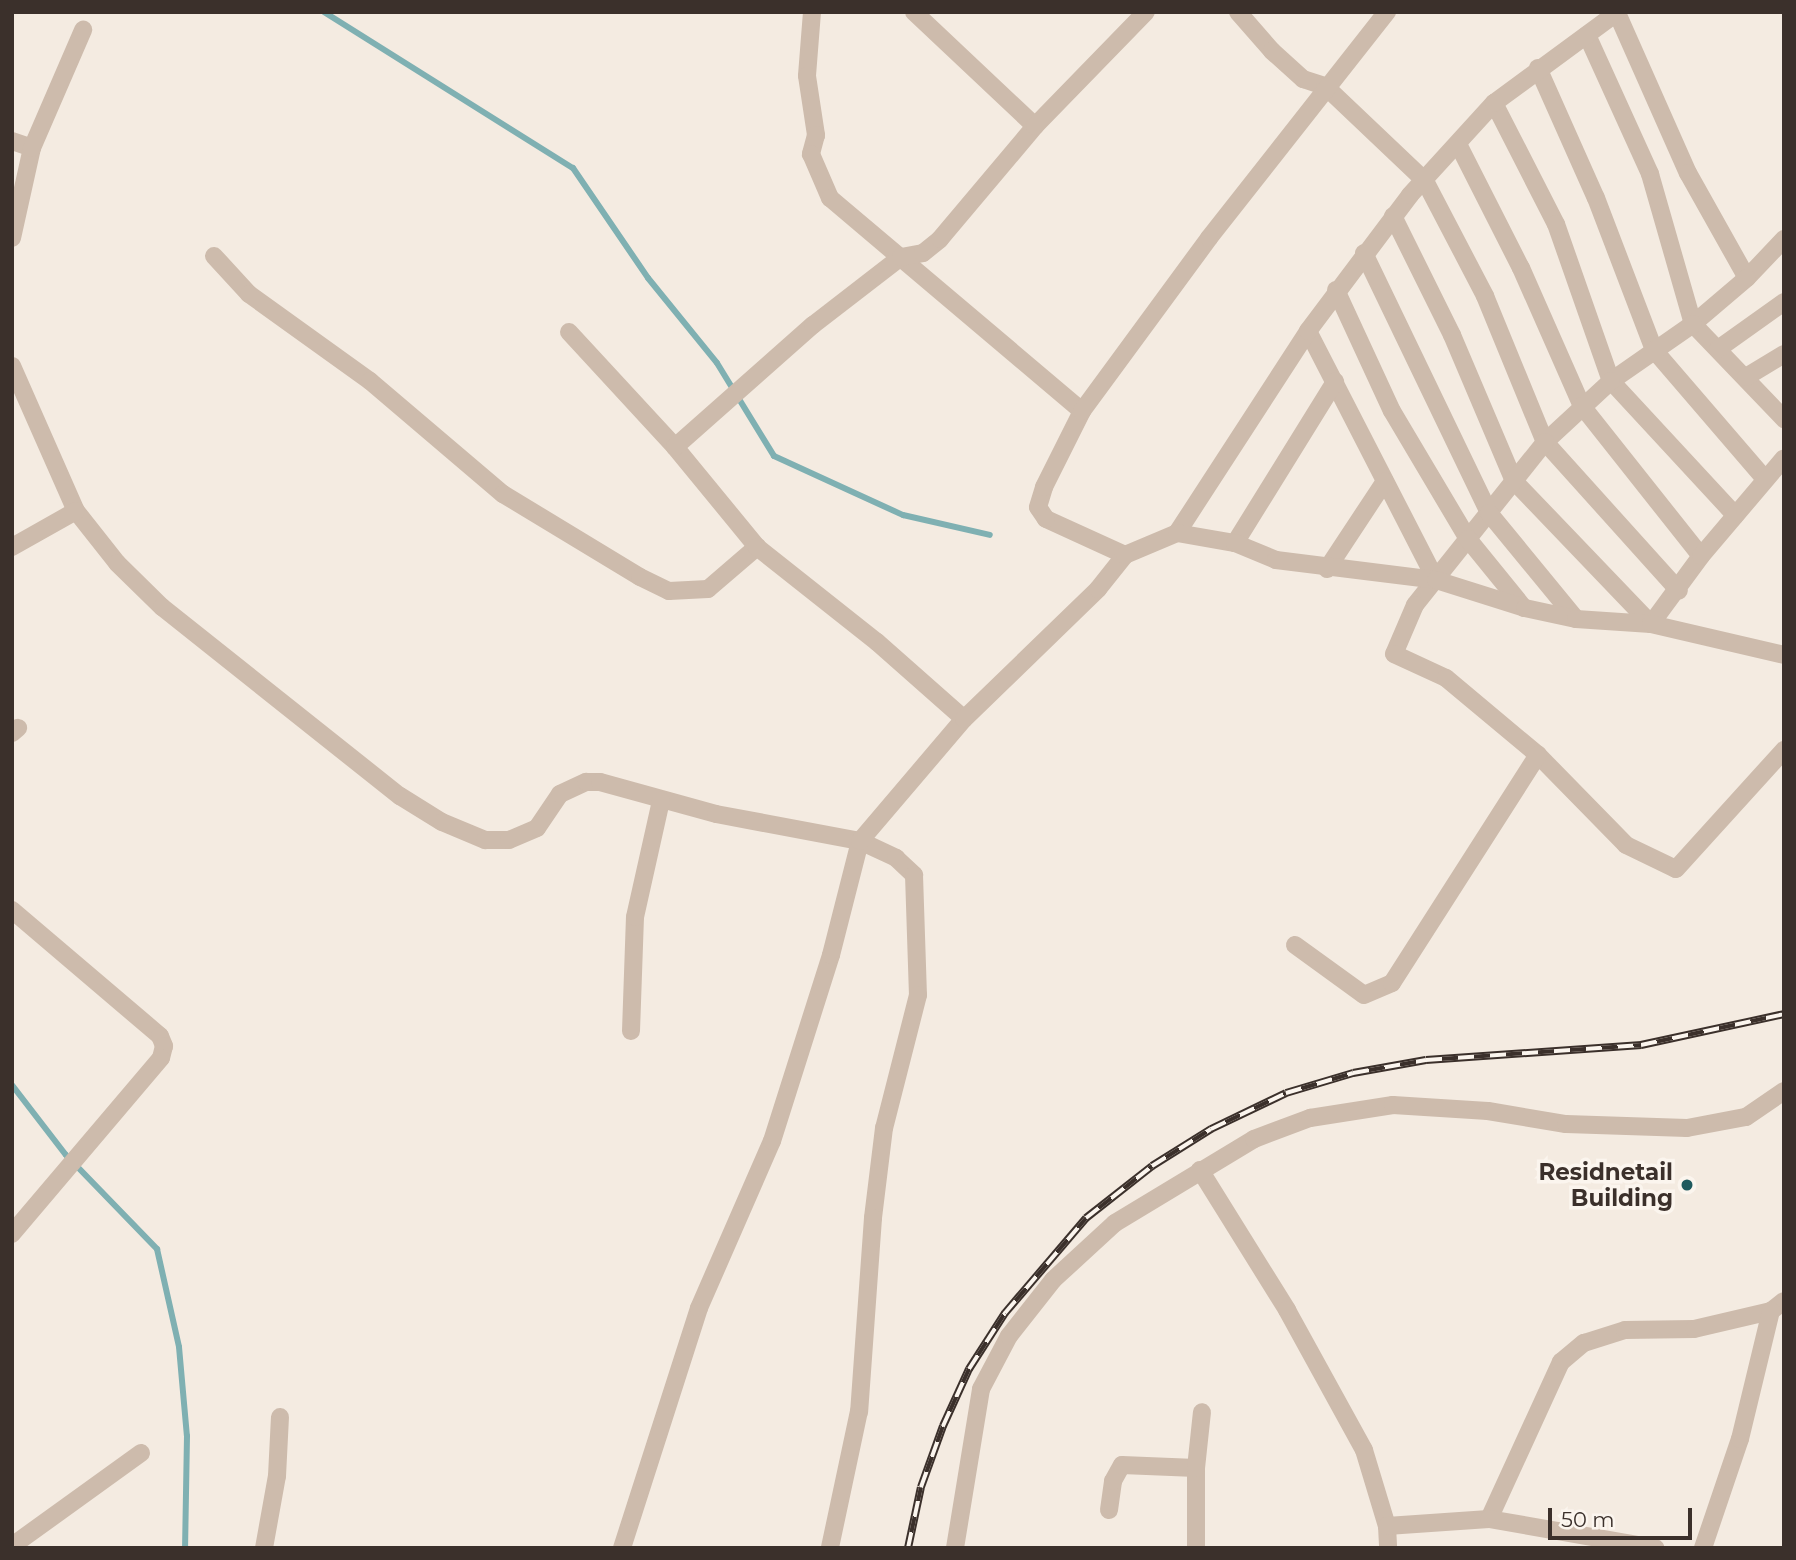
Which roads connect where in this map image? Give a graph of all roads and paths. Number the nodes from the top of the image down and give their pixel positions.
1 (811, 12) edge
2 (914, 12) edge
3 (1146, 12) edge
4 (1238, 12) edge
5 (1387, 12) edge
6 (1618, 13) edge
7 (83, 30) dead end
8 (1587, 35) junction
9 (1538, 68) junction
10 (1325, 86) junction
11 (1494, 103) junction
12 (1035, 126) junction
13 (12, 141) edge
14 (1458, 144) junction
15 (32, 148) junction
16 (1425, 181) junction
17 (1393, 216) junction
18 (12, 238) edge
19 (1783, 242) edge
20 (1364, 253) junction
21 (214, 256) dead end
22 (901, 257) junction
23 (1747, 278) junction
24 (1336, 290) junction
25 (1784, 302) edge
26 (1693, 324) junction
27 (1308, 331) junction
28 (569, 332) dead end
29 (1718, 349) junction
30 (1654, 350) junction
31 (1784, 355) edge
32 (12, 366) edge
33 (1746, 377) junction
34 (1611, 381) junction
35 (1335, 382) junction
36 (1582, 407) junction
37 (1083, 411) junction
38 (1784, 419) edge
39 (1545, 442) junction
40 (675, 447) junction
41 (1784, 458) edge
42 (1764, 478) junction
43 (1385, 481) junction
44 (1514, 481) junction
45 (76, 511) junction
46 (1489, 513) junction
47 (1735, 515) junction
48 (1177, 533) junction
49 (1468, 538) junction
50 (1235, 543) junction
51 (12, 547) edge
52 (757, 547) junction
53 (1125, 555) junction
54 (1701, 556) junction
55 (1327, 569) junction
56 (1436, 580) junction
57 (1679, 591) junction
58 (1525, 608) junction
59 (1576, 619) junction
60 (1651, 624) junction
61 (1784, 655) edge
62 (964, 719) junction
63 (1784, 750) edge
64 (1538, 755) junction
65 (661, 801) junction
66 (860, 841) junction
67 (12, 910) edge
68 (1295, 946) dead end
69 (631, 1031) dead end
70 (1784, 1091) edge
71 (1200, 1170) junction
72 (12, 1234) edge
73 (1777, 1306) edge
74 (1202, 1412) dead end
75 (281, 1417) dead end
76 (141, 1453) dead end
77 (1196, 1468) junction
78 (1109, 1510) dead end
79 (1489, 1520) junction
80 (1387, 1526) junction
81 (1598, 1544) edge
82 (12, 1546) edge
83 (264, 1548) edge
84 (622, 1548) edge
85 (831, 1548) edge
86 (955, 1548) edge
87 (1196, 1548) edge
88 (1388, 1548) edge
89 (1656, 1548) edge
90 (1703, 1548) edge

1 - 22 street
2 - 12 street
3 - 12 street
4 - 10 street
5 - 10 street
6 - 8 street
6 - 23 street
7 - 15 street
8 - 9 street
8 - 26 street
9 - 11 street
9 - 30 street
10 - 16 street
10 - 37 street
11 - 14 street
11 - 34 street
12 - 22 street
13 - 15 street
14 - 16 street
14 - 36 street
15 - 18 street
16 - 17 street
16 - 39 street
17 - 20 street
17 - 44 street
19 - 23 street
20 - 24 street
20 - 46 street
21 - 52 street
22 - 37 street
22 - 40 street
23 - 26 street
24 - 27 street
24 - 49 street
25 - 29 street
26 - 29 street
26 - 30 street
27 - 35 street
27 - 48 street
28 - 40 street
29 - 33 street
30 - 34 street
30 - 42 street
31 - 33 street
32 - 45 street
33 - 38 street
34 - 36 street
34 - 47 street
35 - 43 street
35 - 50 street
36 - 39 street
36 - 54 street
37 - 53 street
39 - 44 street
39 - 57 street
40 - 52 street
41 - 42 street
42 - 47 street
43 - 55 street
43 - 56 street
44 - 46 street
44 - 60 street
45 - 51 street
45 - 65 street
46 - 49 street
46 - 59 street
47 - 54 street
48 - 50 street
48 - 53 street
49 - 56 street
49 - 58 street
50 - 55 street
52 - 62 street
53 - 62 street
54 - 57 street
55 - 56 street
56 - 58 street
56 - 64 street
57 - 60 street
58 - 59 street
59 - 60 street
60 - 61 street
62 - 66 street
63 - 64 street
64 - 68 street
65 - 66 street
65 - 69 street
66 - 84 street
66 - 85 street
67 - 72 street
70 - 71 street
71 - 80 street
71 - 86 street
73 - 79 street
73 - 90 street
74 - 77 street
75 - 83 street
76 - 82 street
77 - 78 street
77 - 87 street
79 - 80 street
79 - 81 street
80 - 88 street
81 - 89 street

